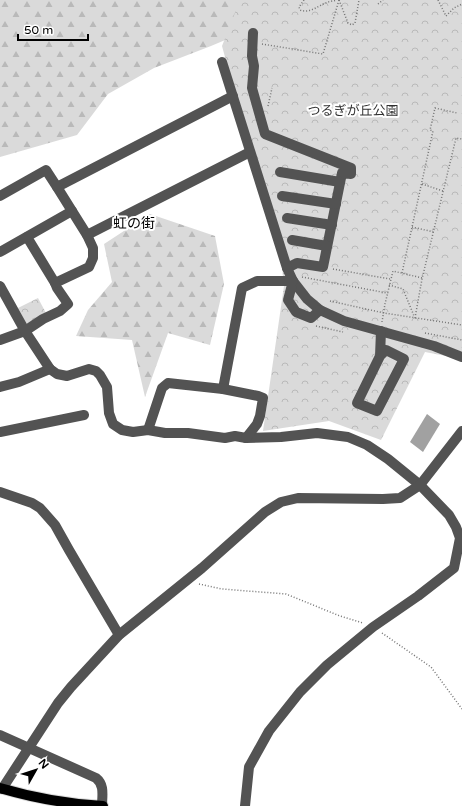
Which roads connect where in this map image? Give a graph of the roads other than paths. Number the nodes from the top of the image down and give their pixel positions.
1 (253, 38) road end
2 (222, 62) dead end
3 (233, 96) junction
4 (250, 152) junction
5 (280, 172) dead end
6 (340, 182) junction
7 (57, 187) junction
8 (0, 196) edge
9 (282, 196) dead end
10 (336, 204) junction
11 (72, 211) junction
12 (287, 218) dead end
13 (332, 225) junction
14 (87, 235) junction
15 (27, 237) junction
16 (292, 240) dead end
17 (327, 246) junction
18 (0, 252) edge
19 (290, 275) junction
20 (55, 282) junction
21 (0, 288) edge
22 (320, 310) junction
23 (25, 331) junction
24 (381, 331) junction
25 (0, 340) edge
26 (380, 356) junction
27 (462, 357) edge
28 (50, 369) junction
29 (0, 387) edge
30 (223, 390) junction
31 (84, 415) dead end
32 (148, 430) junction
33 (462, 431) edge
34 (0, 432) edge
35 (246, 438) junction
36 (420, 485) junction
37 (0, 492) edge
38 (119, 635) junction
39 (0, 735) edge
40 (28, 748) junction
41 (1, 790) edge
42 (103, 806) edge
43 (245, 806) edge

1 - 6 street
2 - 3 street
3 - 4 street
3 - 7 street
4 - 14 street
4 - 19 street
5 - 6 street
6 - 10 street
7 - 8 street
7 - 11 street
9 - 10 street
10 - 13 street
11 - 14 street
11 - 15 street
12 - 13 street
13 - 17 street
14 - 20 street
15 - 18 street
15 - 20 street
16 - 17 street
17 - 19 street
19 - 22 street
19 - 22 street
19 - 30 street
20 - 23 street
21 - 23 street
22 - 24 street
23 - 25 street
23 - 28 street
24 - 26 street
24 - 27 street
26 - 26 street
28 - 29 street
28 - 32 street
30 - 32 street
30 - 35 street
31 - 34 street
32 - 35 street
33 - 36 street
35 - 36 street
36 - 38 street
36 - 43 street
37 - 38 street
38 - 40 street
39 - 40 street
40 - 41 street
40 - 42 street
41 - 42 main road

